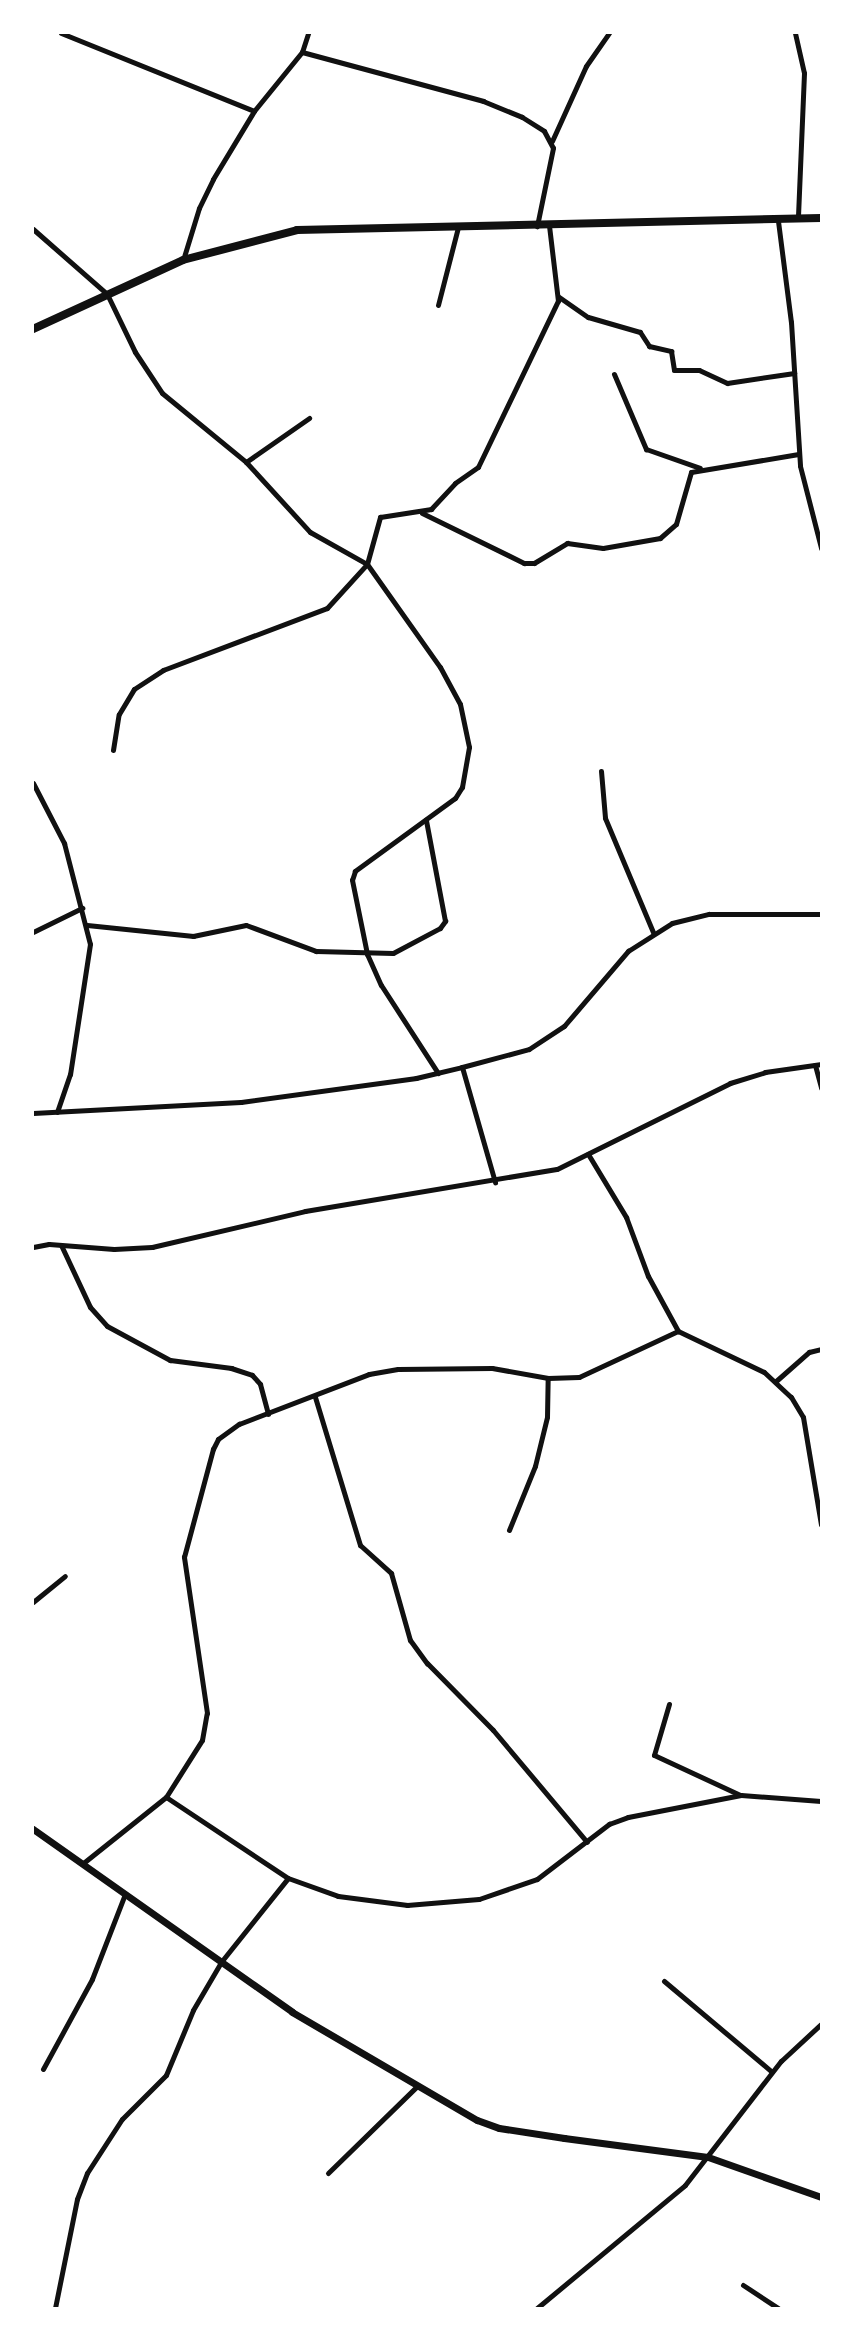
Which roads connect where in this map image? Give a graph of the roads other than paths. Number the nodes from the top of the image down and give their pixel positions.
1 (62, 33) edge
2 (308, 33) edge
3 (609, 33) edge
4 (795, 33) edge
5 (302, 52) junction
6 (254, 111) junction
7 (552, 141) junction
8 (821, 218) edge
9 (798, 219) junction
10 (778, 221) junction
11 (537, 226) junction
12 (549, 226) junction
13 (458, 227) junction
14 (33, 229) edge
15 (183, 260) junction
16 (107, 294) junction
17 (559, 297) junction
18 (438, 305) dead end
19 (33, 329) edge
20 (794, 373) junction
21 (614, 374) dead end
22 (309, 418) dead end
23 (799, 454) junction
24 (246, 462) junction
25 (700, 468) junction
26 (420, 512) junction
27 (821, 548) edge
28 (367, 564) junction
29 (112, 750) dead end
30 (601, 771) dead end
31 (33, 783) edge
32 (426, 820) junction
33 (82, 908) junction
34 (821, 914) edge
35 (87, 925) junction
36 (33, 932) edge
37 (653, 932) junction
38 (367, 954) junction
39 (818, 1065) edge
40 (462, 1068) junction
41 (438, 1073) junction
42 (821, 1088) edge
43 (57, 1112) junction
44 (33, 1113) edge
45 (588, 1154) junction
46 (495, 1182) junction
47 (62, 1245) junction
48 (33, 1247) edge
49 (678, 1331) junction
50 (821, 1349) edge
51 (548, 1378) junction
52 (776, 1381) junction
53 (315, 1397) junction
54 (268, 1414) junction
55 (821, 1524) edge
56 (509, 1530) dead end
57 (65, 1576) dead end
58 (33, 1602) edge
59 (669, 1704) dead end
60 (741, 1795) junction
61 (166, 1797) junction
62 (821, 1801) edge
63 (33, 1829) edge
64 (587, 1842) junction
65 (82, 1864) junction
66 (288, 1878) junction
67 (125, 1894) junction
68 (221, 1962) junction
69 (664, 1981) dead end
70 (821, 2024) edge
71 (43, 2069) dead end
72 (772, 2072) junction
73 (416, 2087) junction
74 (708, 2157) junction
75 (328, 2173) dead end
76 (821, 2197) edge
77 (743, 2285) dead end
78 (55, 2308) edge
79 (537, 2308) edge
80 (778, 2308) edge

1 - 6 street
2 - 5 street
3 - 7 street
4 - 9 street
5 - 6 street
5 - 7 street
6 - 15 street
7 - 11 street
8 - 9 main road
9 - 10 main road
10 - 12 main road
10 - 20 street
11 - 12 main road
11 - 13 main road
12 - 17 street
13 - 15 main road
13 - 18 street
14 - 16 street
15 - 16 main road
16 - 19 main road
16 - 24 street
17 - 20 street
17 - 26 street
20 - 23 street
21 - 25 street
22 - 24 street
23 - 25 street
23 - 27 street
24 - 28 street
25 - 26 street
26 - 28 street
28 - 29 street
28 - 32 street
30 - 37 street
31 - 33 street
32 - 38 street
32 - 38 street
33 - 35 street
33 - 36 street
34 - 37 street
35 - 38 street
35 - 43 street
37 - 40 street
38 - 41 street
39 - 42 street
39 - 45 street
40 - 41 street
40 - 46 street
41 - 43 street
43 - 44 street
45 - 46 street
45 - 49 street
46 - 47 street
47 - 48 street
47 - 54 street
49 - 51 street
49 - 52 street
50 - 52 street
51 - 53 street
51 - 56 street
52 - 55 street
53 - 54 street
53 - 64 street
54 - 61 street
57 - 58 street
59 - 60 street
60 - 62 street
60 - 64 street
61 - 65 street
61 - 66 street
63 - 65 street
64 - 66 street
65 - 67 street
66 - 68 street
67 - 68 street
67 - 71 street
68 - 73 street
68 - 78 street
69 - 72 street
70 - 72 street
72 - 74 street
73 - 74 street
73 - 75 street
74 - 76 street
74 - 79 street
77 - 80 street

